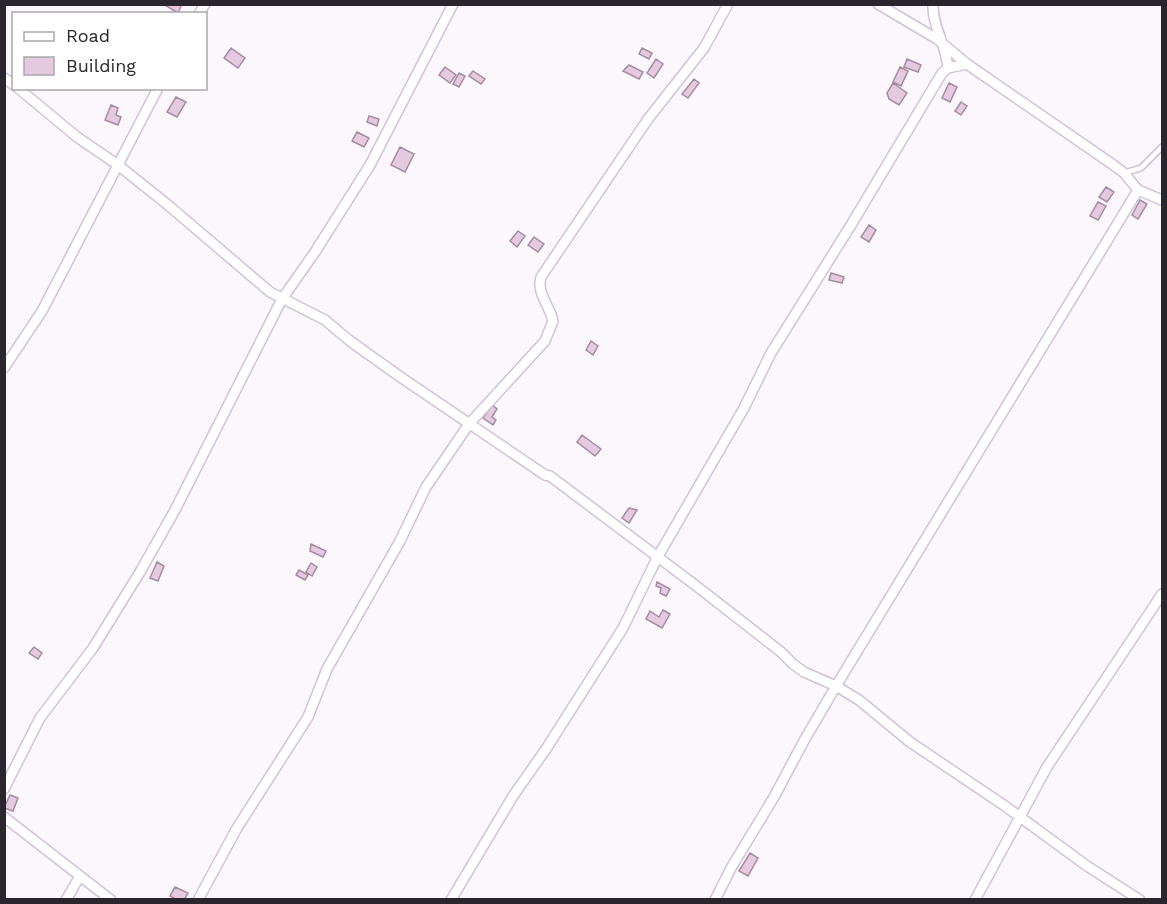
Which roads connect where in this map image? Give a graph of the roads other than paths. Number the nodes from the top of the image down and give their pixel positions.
1 (453, 4) edge
2 (728, 4) edge
3 (878, 4) edge
4 (933, 4) edge
5 (944, 45) junction
6 (967, 64) junction
7 (948, 68) junction
8 (20, 90) edge
9 (158, 90) edge
10 (1162, 147) edge
11 (118, 165) junction
12 (1124, 173) junction
13 (1138, 190) junction
14 (1162, 200) edge
15 (282, 299) junction
16 (4, 368) edge
17 (469, 424) junction
18 (657, 558) junction
19 (1162, 594) edge
20 (836, 686) junction
21 (4, 789) edge
22 (4, 817) edge
23 (1020, 819) junction
24 (80, 876) junction
25 (66, 900) edge
26 (111, 900) edge
27 (198, 900) edge
28 (451, 900) edge
29 (715, 900) edge
30 (975, 900) edge
31 (1140, 900) edge

1 - 15 street
2 - 17 street
3 - 5 street
4 - 5 street
5 - 6 street
5 - 7 street
6 - 7 street
6 - 12 street
7 - 18 street
8 - 11 street
9 - 11 street
10 - 12 lane
11 - 15 street
11 - 16 street
12 - 13 street
13 - 14 street
13 - 20 street
15 - 17 street
15 - 21 street
17 - 18 street
17 - 27 street
18 - 20 street
18 - 28 street
19 - 23 street
20 - 23 street
20 - 29 street
22 - 24 street
23 - 30 street
23 - 31 street
24 - 25 street
24 - 26 street

